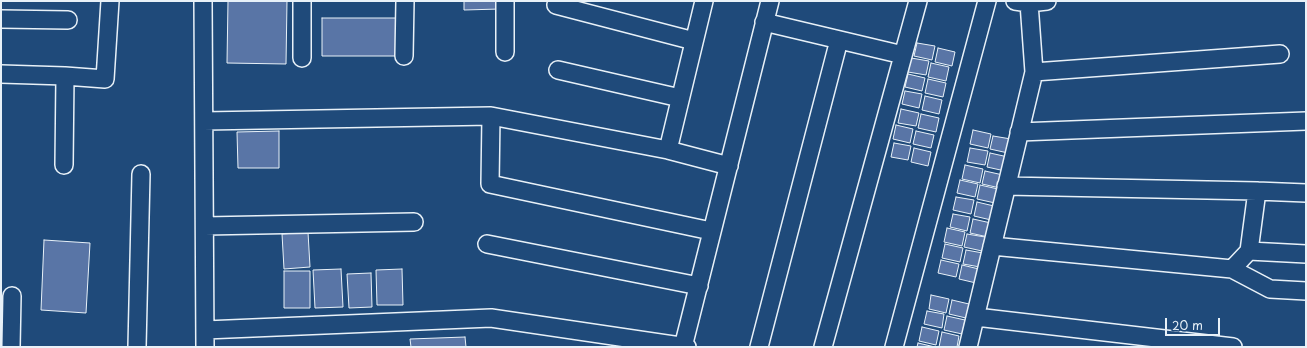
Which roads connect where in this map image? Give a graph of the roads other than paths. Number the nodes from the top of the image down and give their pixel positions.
1 (110, 1) edge
2 (203, 1) edge
3 (302, 1) edge
4 (405, 1) edge
5 (505, 1) edge
6 (704, 1) edge
7 (770, 1) edge
8 (918, 1) edge
9 (987, 1) edge
10 (1047, 1) edge
11 (1022, 2) edge
12 (556, 5) dead end
13 (1, 19) edge
14 (68, 20) dead end
15 (764, 22) junction
16 (839, 40) junction
17 (694, 41) junction
18 (505, 52) dead end
19 (1280, 54) dead end
20 (903, 55) junction
21 (404, 56) dead end
22 (302, 58) dead end
23 (558, 70) dead end
24 (1034, 72) junction
25 (1, 74) edge
26 (65, 76) junction
27 (680, 98) junction
28 (491, 116) junction
29 (204, 121) junction
30 (1306, 121) edge
31 (1019, 132) junction
32 (668, 150) junction
33 (64, 165) dead end
34 (729, 166) junction
35 (141, 174) dead end
36 (1006, 186) junction
37 (1257, 191) junction
38 (1306, 193) edge
39 (414, 222) dead end
40 (205, 226) junction
41 (711, 230) junction
42 (487, 244) dead end
43 (992, 246) junction
44 (1249, 251) junction
45 (1306, 254) edge
46 (1232, 269) junction
47 (699, 286) junction
48 (1306, 291) edge
49 (12, 296) dead end
50 (976, 317) junction
51 (205, 330) junction
52 (11, 347) edge
53 (137, 347) edge
54 (205, 347) edge
55 (685, 347) edge
56 (759, 347) edge
57 (823, 347) edge
58 (894, 347) edge
59 (968, 347) edge
60 (1233, 347) edge

1 - 26 street
2 - 29 street
3 - 22 street
4 - 21 street
5 - 18 street
6 - 17 street
7 - 15 street
8 - 20 street
9 - 58 street
10 - 11 street
11 - 24 street
12 - 17 street
13 - 14 street
15 - 16 street
15 - 34 street
16 - 20 street
16 - 56 street
17 - 27 street
19 - 24 street
20 - 57 street
23 - 27 street
24 - 31 street
25 - 26 street
26 - 33 street
27 - 32 street
28 - 29 street
28 - 32 street
28 - 41 street
29 - 40 street
30 - 31 street
31 - 36 street
32 - 34 street
34 - 41 street
35 - 53 street
36 - 37 street
36 - 43 street
37 - 38 street
37 - 44 street
39 - 40 street
40 - 51 street
41 - 47 street
42 - 47 street
43 - 46 street
43 - 50 street
44 - 45 street
44 - 46 street
46 - 48 street
47 - 55 street
49 - 52 street
50 - 59 street
50 - 60 street
51 - 54 street
51 - 55 street

